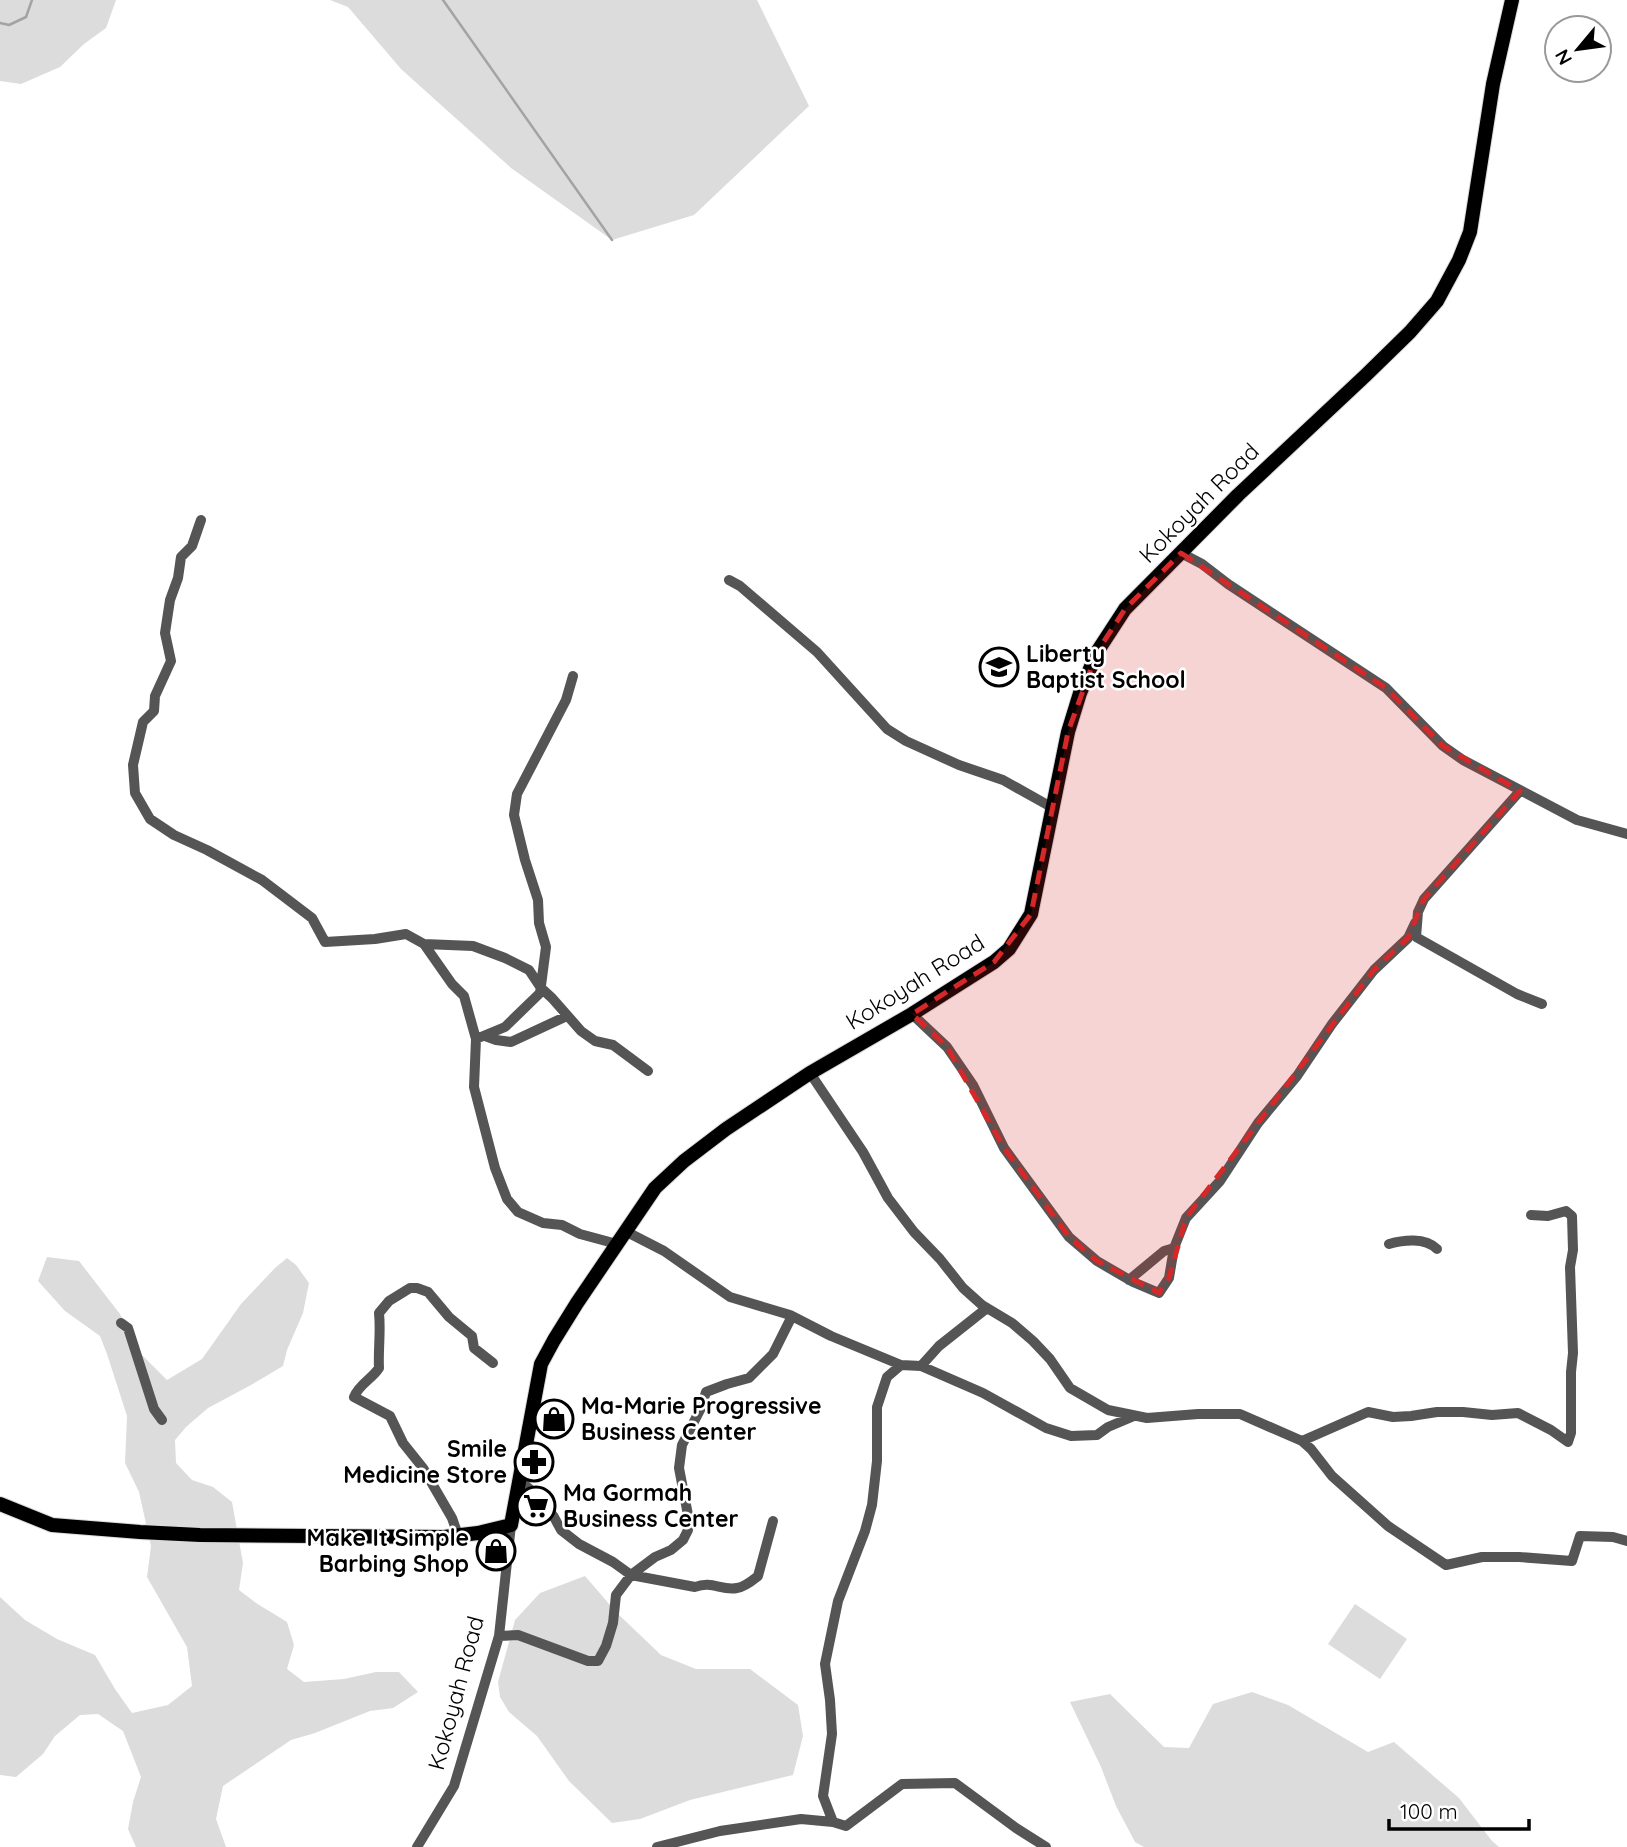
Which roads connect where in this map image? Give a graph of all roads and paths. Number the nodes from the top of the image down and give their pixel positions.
1 (1512, 0) edge
2 (201, 520) dead end
3 (1181, 553) junction
4 (729, 580) dead end
5 (573, 676) dead end
6 (1520, 791) junction
7 (1053, 808) junction
8 (1627, 834) edge
9 (1415, 923) junction
10 (424, 944) junction
11 (541, 988) junction
12 (1542, 1004) dead end
13 (912, 1014) junction
14 (567, 1016) junction
15 (480, 1037) junction
16 (648, 1070) dead end
17 (810, 1073) junction
18 (1531, 1215) dead end
19 (625, 1231) junction
20 (617, 1244) junction
21 (1388, 1244) dead end
22 (1174, 1248) junction
23 (1437, 1249) dead end
24 (1129, 1280) junction
25 (987, 1308) junction
26 (792, 1316) junction
27 (121, 1322) dead end
28 (493, 1363) dead end
29 (901, 1365) junction
30 (921, 1366) junction
31 (1134, 1416) junction
32 (162, 1420) dead end
33 (1302, 1441) junction
34 (519, 1479) junction
35 (0, 1504) edge
36 (773, 1521) dead end
37 (511, 1525) junction
38 (458, 1535) junction
39 (1627, 1541) edge
40 (631, 1574) junction
41 (499, 1636) junction
42 (833, 1822) junction
43 (417, 1847) edge
44 (657, 1847) edge
45 (1046, 1847) edge

1 - 3 main road, Kokoyah Road
2 - 10 street
3 - 6 street
3 - 7 main road, Kokoyah Road
4 - 7 street
5 - 11 street
6 - 8 street
6 - 9 street
7 - 13 main road, Kokoyah Road
9 - 12 street
9 - 22 street
10 - 11 street
10 - 15 street
11 - 14 street
11 - 15 street
13 - 17 main road, Kokoyah Road
13 - 24 street
14 - 15 street
14 - 16 street
15 - 20 street
17 - 19 main road, Kokoyah Road
17 - 25 street
18 - 33 street
19 - 20 main road, Kokoyah Road
19 - 26 street
20 - 34 main road, Kokoyah Road
21 - 23 street
22 - 24 street
22 - 24 street
25 - 30 street
25 - 31 street
26 - 29 street
26 - 40 street
27 - 32 street
28 - 38 street
29 - 30 street
29 - 42 street
30 - 31 street
31 - 33 street
33 - 39 street
34 - 37 main road, Kokoyah Road
34 - 40 street
35 - 38 main road
36 - 40 street
37 - 38 main road
37 - 41 street, Kokoyah Road
40 - 41 street
41 - 43 street, Kokoyah Road
42 - 44 street
42 - 45 street

